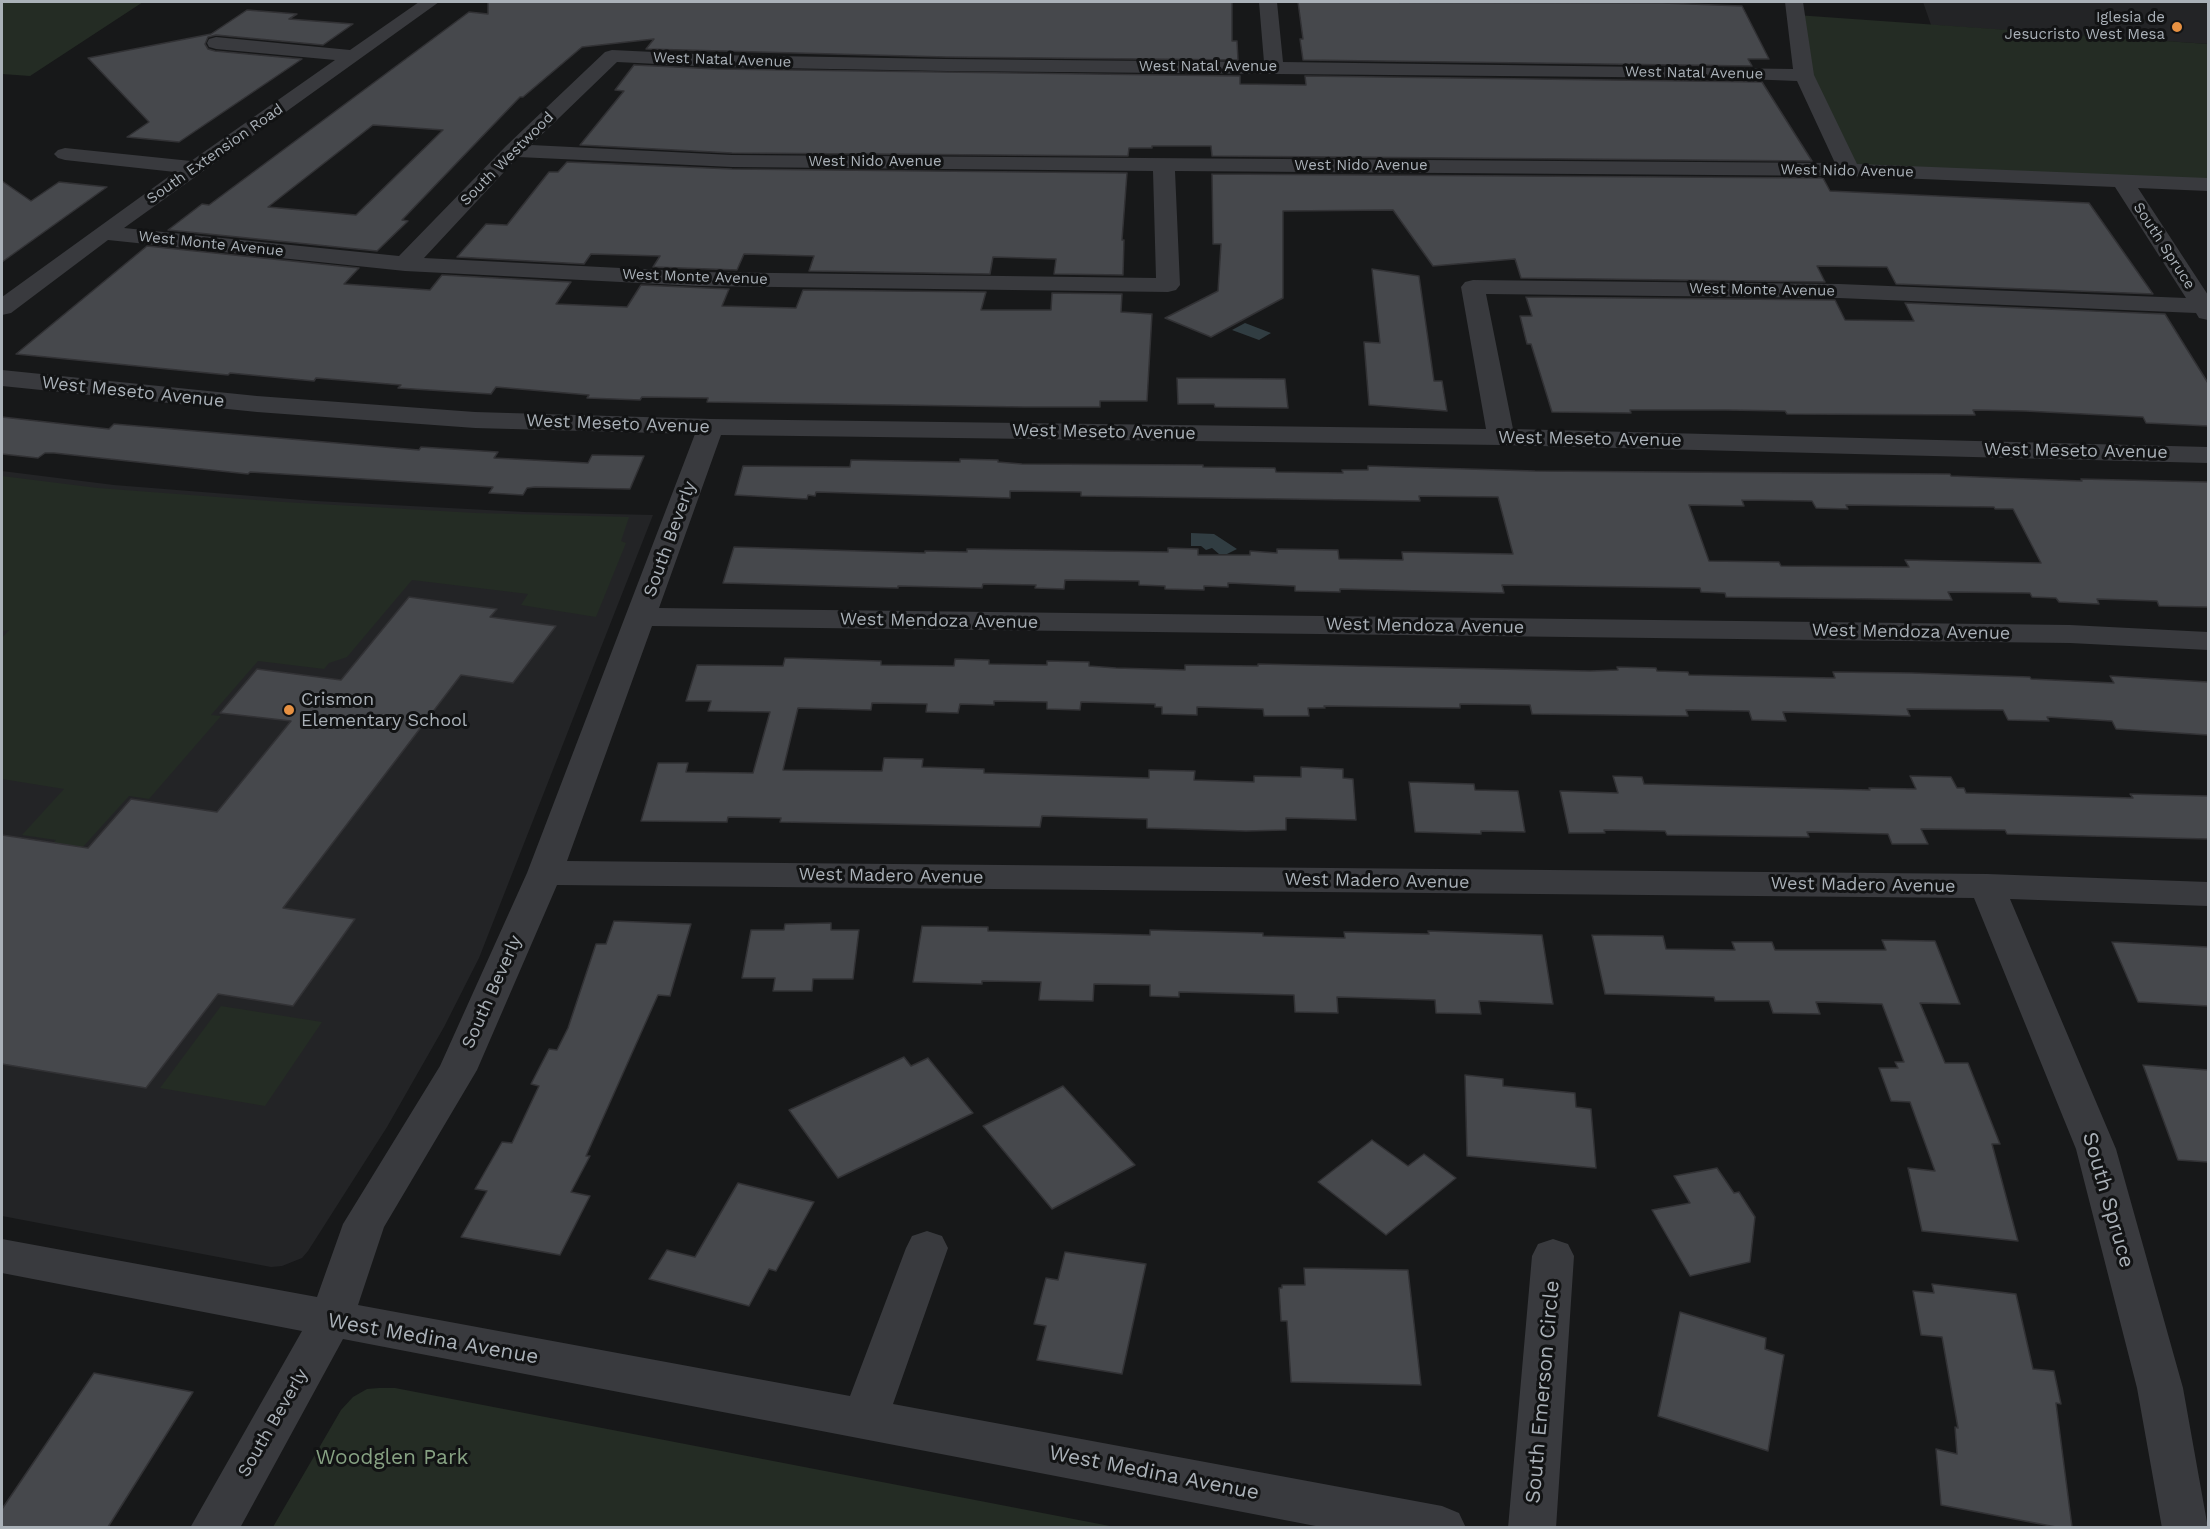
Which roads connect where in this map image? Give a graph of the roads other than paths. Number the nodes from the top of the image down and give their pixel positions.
1 (429, 2) edge
2 (1268, 2) edge
3 (1794, 2) edge
4 (216, 43) dead end
5 (354, 56) junction
6 (612, 56) joint
7 (1274, 68) junction
8 (1804, 75) junction
9 (513, 150) junction
10 (65, 154) dead end
11 (1164, 164) junction
12 (197, 168) junction
13 (1849, 170) junction
14 (2121, 179) junction
15 (2208, 184) edge
16 (103, 233) junction
17 (405, 264) junction
18 (2, 308) edge
19 (2206, 309) edge
20 (2, 378) edge
21 (711, 427) junction
22 (1502, 437) junction
23 (2208, 455) edge
24 (642, 617) junction
25 (2208, 641) edge
26 (545, 873) junction
27 (1987, 886) junction
28 (2208, 894) edge
29 (927, 1248) dead end
30 (2, 1256) edge
31 (1553, 1256) dead end
32 (330, 1320) junction
33 (865, 1418) junction
34 (214, 1527) edge
35 (1442, 1527) edge
36 (1532, 1527) edge
37 (2186, 1527) edge

1 - 5 street, South Extension Road
2 - 7 street
3 - 8 street
4 - 5 street
5 - 12 street, South Extension Road
6 - 7 street, West Natal Avenue
6 - 9 street, South Westwood
7 - 8 street, West Natal Avenue
8 - 13 street
9 - 11 street, West Nido Avenue
9 - 17 street, South Westwood
10 - 12 street
11 - 13 street, West Nido Avenue
11 - 17 street, West Monte Avenue
12 - 16 street, South Extension Road
13 - 14 street, West Nido Avenue
14 - 15 street, West Nido Avenue
14 - 19 street, South Spruce
16 - 17 street, West Monte Avenue
16 - 18 street, South Extension Road
19 - 22 street, West Monte Avenue
20 - 21 street, West Meseto Avenue
21 - 22 street, West Meseto Avenue
21 - 24 street, South Beverly
22 - 23 street, West Meseto Avenue
24 - 25 street, West Mendoza Avenue
24 - 26 street, South Beverly
26 - 27 street, West Madero Avenue
26 - 32 street, South Beverly
27 - 28 street, West Madero Avenue
27 - 37 street, South Spruce
29 - 33 street
30 - 32 street, West Medina Avenue
31 - 36 street, South Emerson Circle
32 - 33 street, West Medina Avenue
32 - 34 street, South Beverly
33 - 35 street, West Medina Avenue

